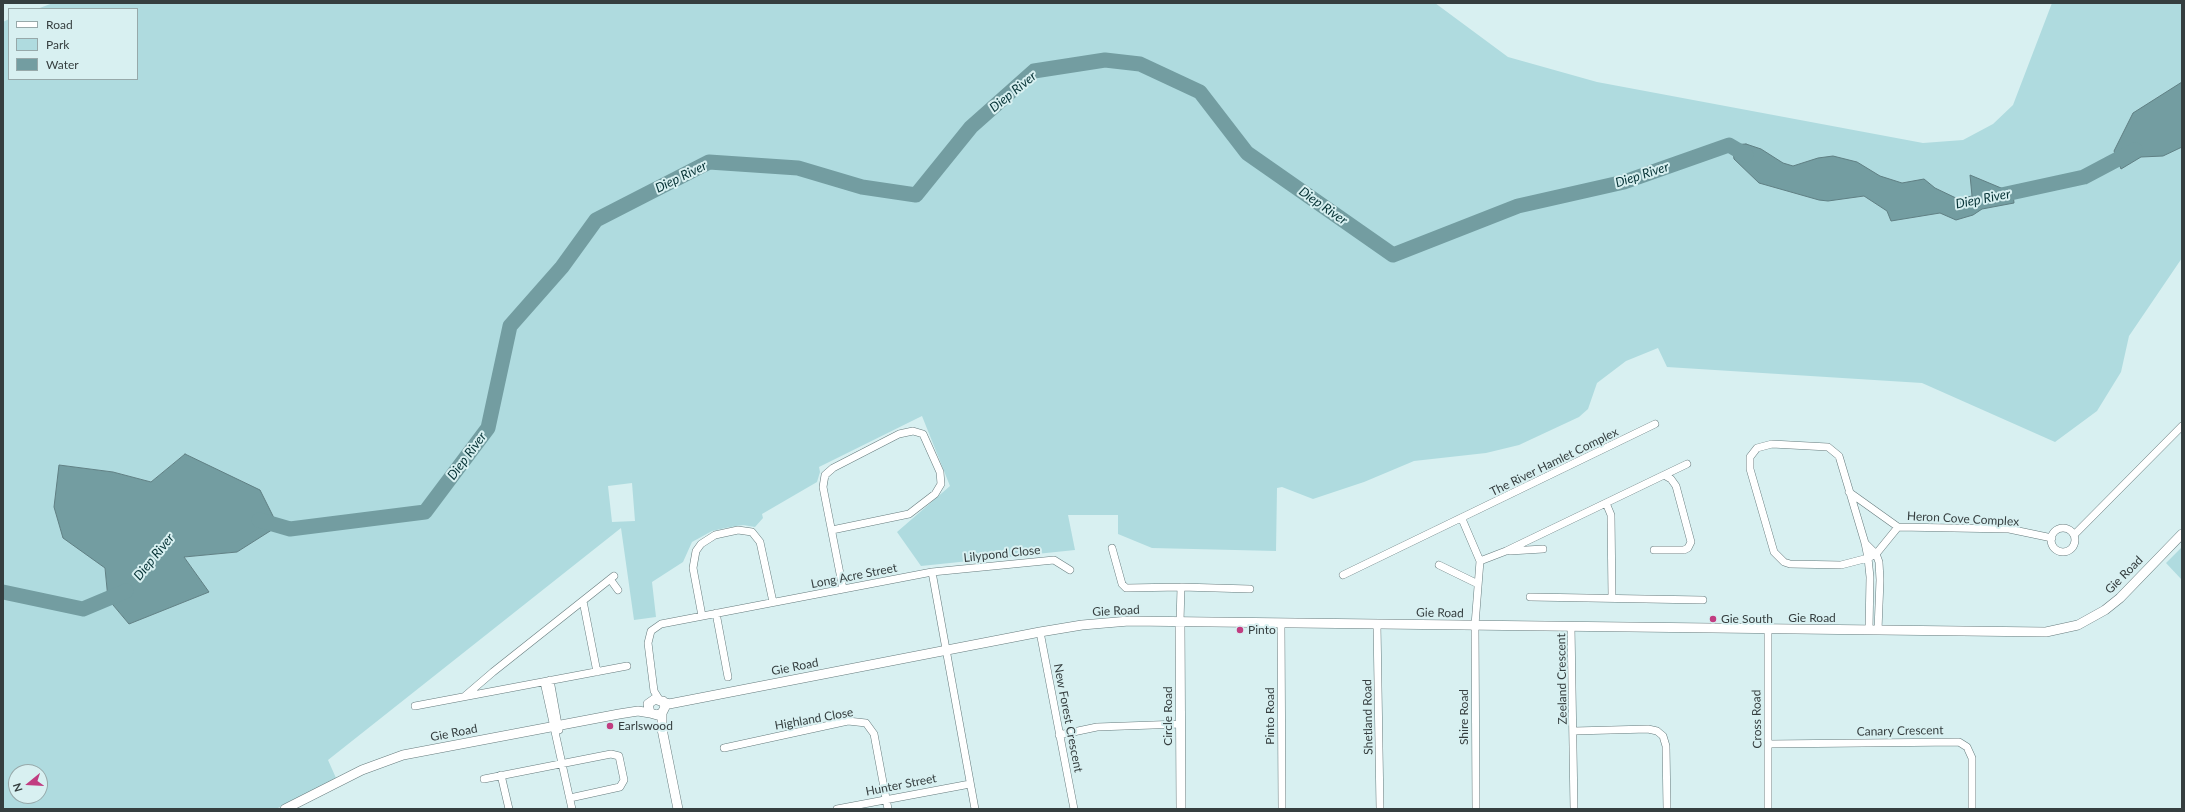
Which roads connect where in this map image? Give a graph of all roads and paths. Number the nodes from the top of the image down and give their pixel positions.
1 (1655, 424) dead end
2 (2182, 426) edge
3 (1687, 464) dead end
4 (1664, 475) junction
5 (1849, 492) junction
6 (1606, 503) junction
7 (1462, 519) junction
8 (1898, 527) junction
9 (832, 530) junction
10 (2182, 534) edge
11 (2074, 535) junction
12 (2052, 538) junction
13 (1866, 543) junction
14 (1112, 548) dead end
15 (1543, 548) dead end
16 (1654, 550) dead end
17 (1506, 551) junction
18 (1876, 554) junction
19 (1868, 558) junction
20 (1480, 561) junction
21 (1439, 564) dead end
22 (1070, 570) dead end
23 (932, 572) junction
24 (1343, 575) dead end
25 (1478, 584) junction
26 (1181, 587) junction
27 (1250, 588) dead end
28 (843, 589) junction
29 (618, 590) dead end
30 (1530, 597) dead end
31 (1612, 598) junction
32 (1703, 600) dead end
33 (583, 601) junction
34 (773, 602) junction
35 (716, 613) junction
36 (702, 616) junction
37 (1180, 622) junction
38 (1280, 623) junction
39 (1377, 624) junction
40 (1475, 625) junction
41 (1572, 626) junction
42 (1768, 630) junction
43 (1874, 630) junction
44 (1040, 632) junction
45 (946, 650) junction
46 (627, 666) dead end
47 (493, 672) junction
48 (597, 672) junction
49 (728, 676) dead end
50 (547, 681) junction
51 (493, 691) junction
52 (465, 696) junction
53 (657, 705) junction
54 (416, 706) dead end
55 (1181, 724) junction
56 (556, 726) junction
57 (1574, 731) junction
58 (1059, 734) junction
59 (1768, 744) junction
60 (724, 748) dead end
61 (563, 764) junction
62 (501, 775) junction
63 (484, 779) dead end
64 (970, 784) junction
65 (570, 798) junction
66 (886, 798) junction
67 (285, 809) edge
68 (508, 809) edge
69 (572, 809) edge
70 (678, 809) edge
71 (837, 809) edge
72 (888, 809) edge
73 (975, 809) edge
74 (1074, 809) edge
75 (1181, 809) edge
76 (1282, 809) edge
77 (1380, 809) edge
78 (1476, 809) edge
79 (1574, 809) edge
80 (1667, 809) edge
81 (1768, 809) edge
82 (1972, 809) edge

1 - 7 street, The River Hamlet Complex
2 - 11 street
3 - 4 street
4 - 6 street
4 - 16 street
5 - 8 street, Heron Cove Complex
5 - 13 street, Heron Cove Complex
5 - 19 street, Heron Cove Complex
6 - 17 street
6 - 31 street
7 - 20 street
7 - 24 street, The River Hamlet Complex
8 - 12 street, Heron Cove Complex
8 - 18 street, Heron Cove Complex
9 - 9 street
9 - 28 street
10 - 43 street, Gie Road
11 - 12 street
11 - 12 street
13 - 18 street, Heron Cove Complex
13 - 19 street, Heron Cove Complex
14 - 26 street
15 - 17 street
17 - 20 street
18 - 19 street, Heron Cove Complex
18 - 43 street
19 - 43 street, Heron Cove Complex
20 - 25 street
21 - 25 street
22 - 23 street, Lilypond Close
23 - 28 street, Long Acre Street
23 - 45 street
25 - 40 street
26 - 27 street
26 - 37 street
28 - 34 street, Long Acre Street
29 - 33 street
30 - 31 street
31 - 32 street
33 - 47 street
33 - 48 street
34 - 35 street, Long Acre Street
34 - 36 street
35 - 36 street, Long Acre Street
35 - 49 street
36 - 53 street, Long Acre Street
37 - 38 street, Gie Road
37 - 44 street, Gie Road
37 - 55 street, Circle Road
38 - 39 street, Gie Road
38 - 76 street, Pinto Road
39 - 40 street, Gie Road
39 - 77 street, Shetland Road
40 - 41 street, Gie Road
40 - 78 street, Shire Road
41 - 42 street, Gie Road
41 - 57 street, Zeeland Crescent
42 - 43 street, Gie Road
42 - 59 street, Cross Road
44 - 45 street, Gie Road
44 - 58 street, New Forest Crescent
45 - 53 street, Gie Road
45 - 64 street
46 - 48 street
47 - 51 street
47 - 52 street
48 - 50 street
50 - 51 street
50 - 56 street
51 - 52 street
52 - 54 street
53 - 56 street, Gie Road
53 - 70 street
55 - 58 street
55 - 75 street, Circle Road
56 - 61 street
56 - 67 street, Gie Road
57 - 79 street, Zeeland Crescent
57 - 80 street, Zeeland Crescent
58 - 74 street, New Forest Crescent
59 - 81 street, Cross Road
59 - 82 street, Canary Crescent
60 - 66 street, Highland Close
61 - 62 street
61 - 65 street
61 - 65 street
62 - 63 street
62 - 68 street
64 - 66 street, Hunter Street
64 - 73 street
65 - 69 street
66 - 71 street, Hunter Street
66 - 72 street, Highland Close

